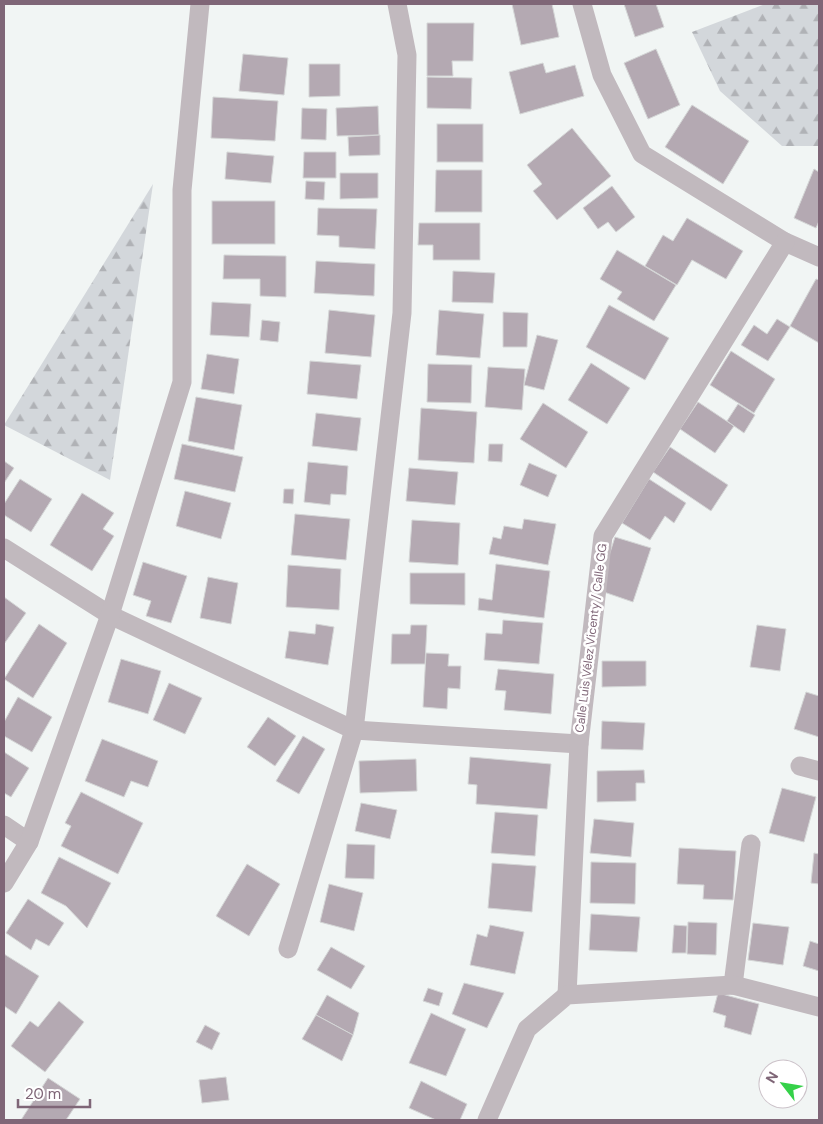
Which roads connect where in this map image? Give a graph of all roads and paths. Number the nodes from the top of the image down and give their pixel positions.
1 (200, 4) edge
2 (397, 4) edge
3 (582, 4) edge
4 (786, 242) junction
5 (819, 257) edge
6 (4, 548) edge
7 (110, 615) junction
8 (354, 730) junction
9 (579, 744) junction
10 (800, 766) dead end
11 (819, 771) edge
12 (4, 825) edge
13 (29, 842) junction
14 (751, 844) dead end
15 (4, 883) edge
16 (288, 949) dead end
17 (734, 986) junction
18 (567, 996) junction
19 (819, 1007) edge
20 (487, 1120) edge

1 - 7 street
2 - 8 street
3 - 4 street
4 - 5 street
4 - 9 street, Calle Luis Vélez Vicenty / Calle GG
6 - 7 street
7 - 8 street
7 - 13 street
8 - 9 street
8 - 16 street
9 - 18 street, Calle Luis Vélez Vicenty / Calle GG
10 - 11 street
12 - 13 street
13 - 15 street
14 - 17 street
17 - 18 street
17 - 19 street
18 - 20 street

